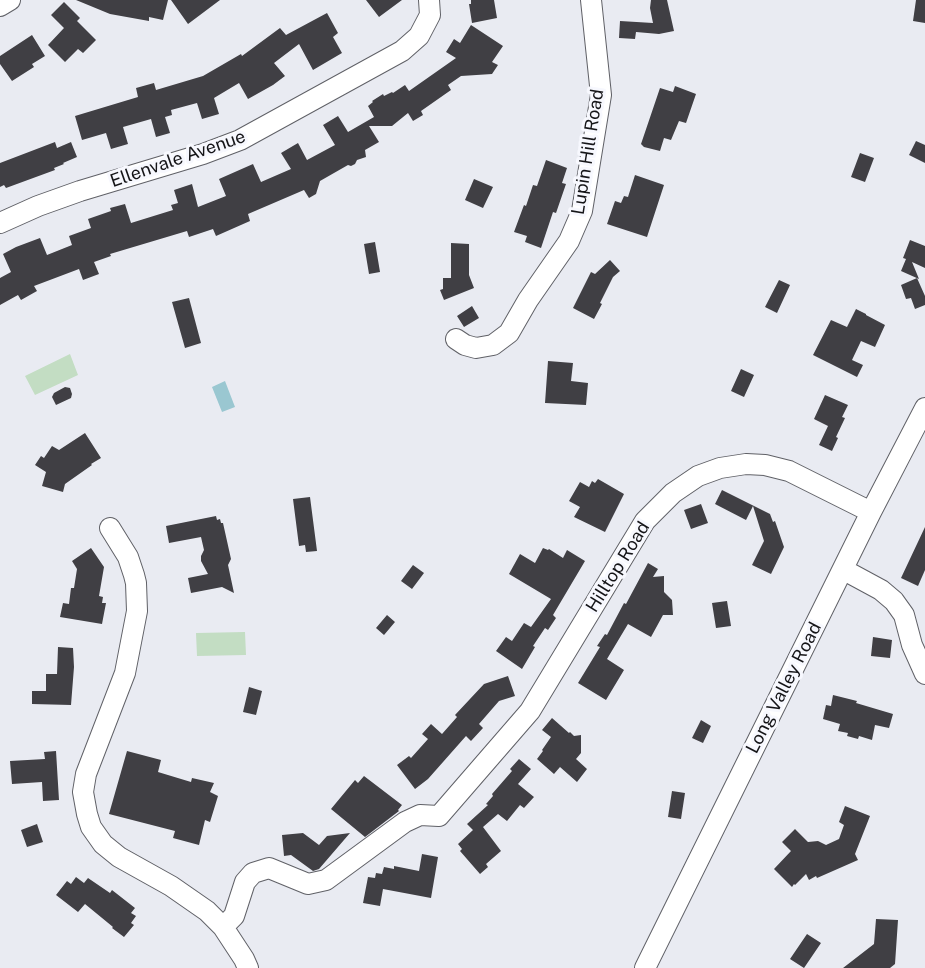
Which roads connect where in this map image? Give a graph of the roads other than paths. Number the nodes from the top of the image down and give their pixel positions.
1 (9, 0) edge
2 (591, 0) edge
3 (0, 6) edge
4 (430, 7) edge
5 (0, 223) edge
6 (456, 339) dead end
7 (925, 408) edge
8 (871, 512) junction
9 (110, 528) dead end
10 (844, 570) junction
11 (925, 674) edge
12 (223, 927) junction
13 (248, 968) edge
14 (645, 968) edge

1 - 3 street
2 - 6 street, Lupin Hill Road
4 - 5 street, Ellenvale Avenue
7 - 8 street, Long Valley Road
8 - 10 street, Long Valley Road
8 - 12 street, Hilltop Road
9 - 12 street
10 - 11 street
10 - 14 street, Long Valley Road
12 - 13 street

